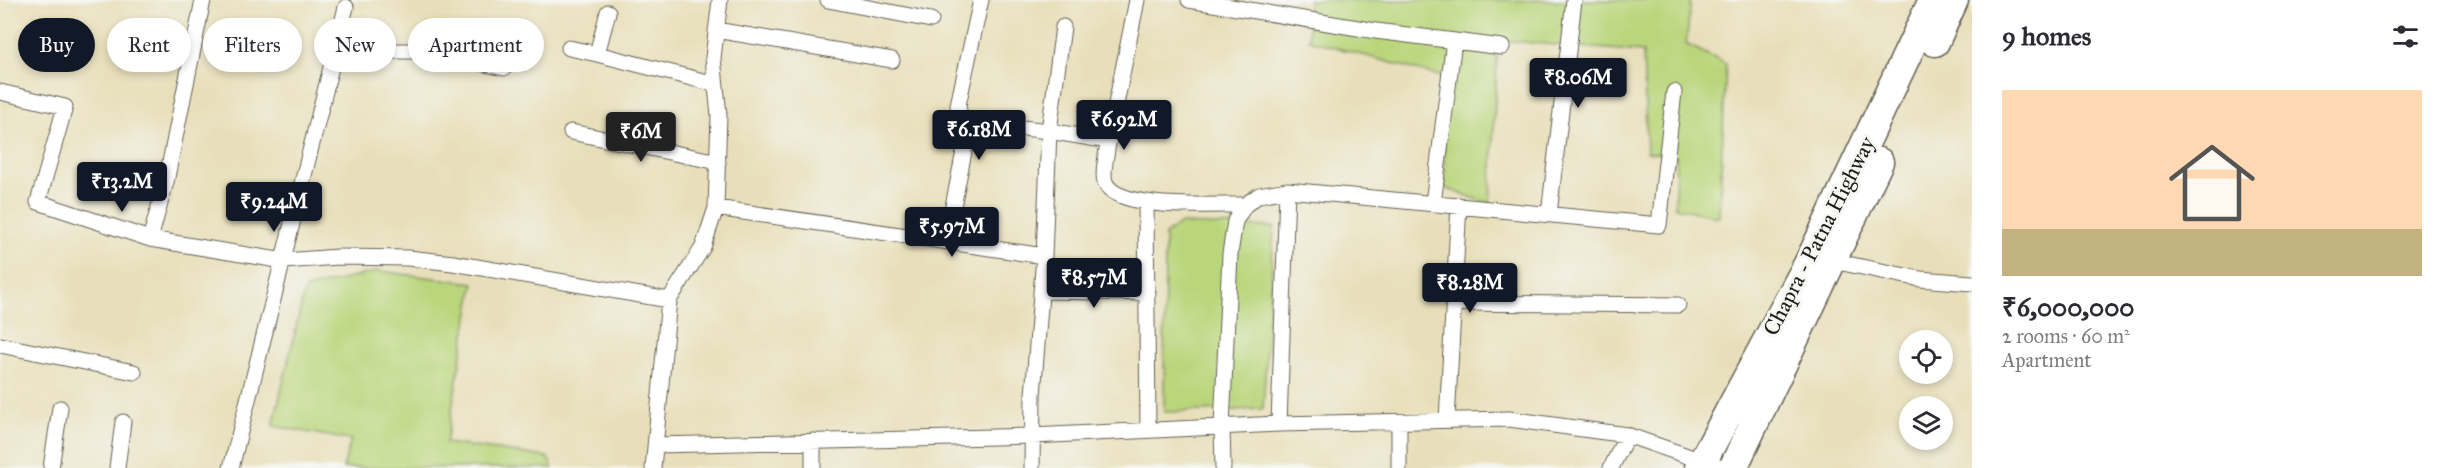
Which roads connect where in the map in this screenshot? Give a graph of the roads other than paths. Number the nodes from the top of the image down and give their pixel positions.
1 (203, 0) edge
2 (720, 0) edge
3 (828, 0) edge
4 (981, 0) edge
5 (1137, 0) edge
6 (1189, 0) edge
7 (1574, 0) edge
8 (1933, 0) edge
9 (1954, 0) edge
10 (346, 7) dead end
11 (608, 12) dead end
12 (343, 18) edge
13 (931, 20) dead end
14 (1063, 27) dead end
15 (716, 30) junction
16 (1454, 41) junction
17 (1502, 47) dead end
18 (569, 48) dead end
19 (597, 54) junction
20 (892, 60) dead end
21 (329, 72) edge
22 (714, 84) junction
23 (0, 92) edge
24 (1674, 92) dead end
25 (970, 123) junction
26 (1049, 131) junction
27 (571, 132) dead end
28 (1109, 141) junction
29 (718, 162) junction
30 (1287, 190) junction
31 (1146, 203) junction
32 (1433, 203) junction
33 (1245, 205) junction
34 (1459, 205) junction
35 (716, 208) junction
36 (1549, 214) junction
37 (150, 239) junction
38 (946, 241) junction
39 (1044, 256) junction
40 (284, 261) junction
41 (1833, 261) junction
42 (1972, 282) edge
43 (1041, 291) junction
44 (1148, 293) junction
45 (669, 300) junction
46 (1454, 303) junction
47 (1678, 305) dead end
48 (0, 345) edge
49 (134, 372) dead end
50 (60, 408) dead end
51 (1447, 420) junction
52 (123, 422) dead end
53 (1399, 422) junction
54 (1279, 424) junction
55 (1222, 427) junction
56 (1148, 429) junction
57 (1627, 435) junction
58 (1032, 436) junction
59 (813, 441) junction
60 (656, 445) junction
61 (1708, 466) edge
62 (51, 468) edge
63 (117, 468) edge
64 (231, 468) edge
65 (653, 468) edge
66 (813, 468) edge
67 (1032, 468) edge
68 (1223, 468) edge
69 (1399, 468) edge
70 (1611, 468) edge
71 (1733, 468) edge

1 - 37 street
2 - 15 street
3 - 13 street
4 - 25 street
5 - 28 street
6 - 16 street
7 - 36 street
8 - 61 highway, Chapra - Patna Highway
9 - 41 highway, Chapra - Patna Highway
10 - 12 street
11 - 19 street
14 - 26 street
15 - 20 street
15 - 22 street
16 - 17 street
16 - 32 street
18 - 19 street
19 - 22 street
21 - 40 street
22 - 29 street
23 - 37 street
24 - 36 street
25 - 26 street
25 - 38 street
26 - 28 street
26 - 39 street
27 - 29 street
28 - 31 street
29 - 35 street
30 - 32 street
30 - 33 street
30 - 54 street
31 - 33 street
31 - 44 street
32 - 34 street
33 - 55 street
34 - 36 street
34 - 46 street
35 - 38 street
35 - 45 street
37 - 40 street
38 - 39 street
39 - 43 street
40 - 45 street
40 - 64 street
41 - 42 street
41 - 71 highway, Chapra - Patna Highway
43 - 44 street
43 - 58 street
44 - 56 street
45 - 60 street
46 - 47 street
46 - 51 street
48 - 49 street
50 - 62 street
51 - 53 street
51 - 57 street
52 - 63 street
53 - 54 street
53 - 69 street
54 - 55 street
55 - 56 street
55 - 68 street
56 - 58 street
57 - 61 street
57 - 70 street
58 - 59 street
58 - 67 street
59 - 60 street
59 - 66 street
60 - 65 street

